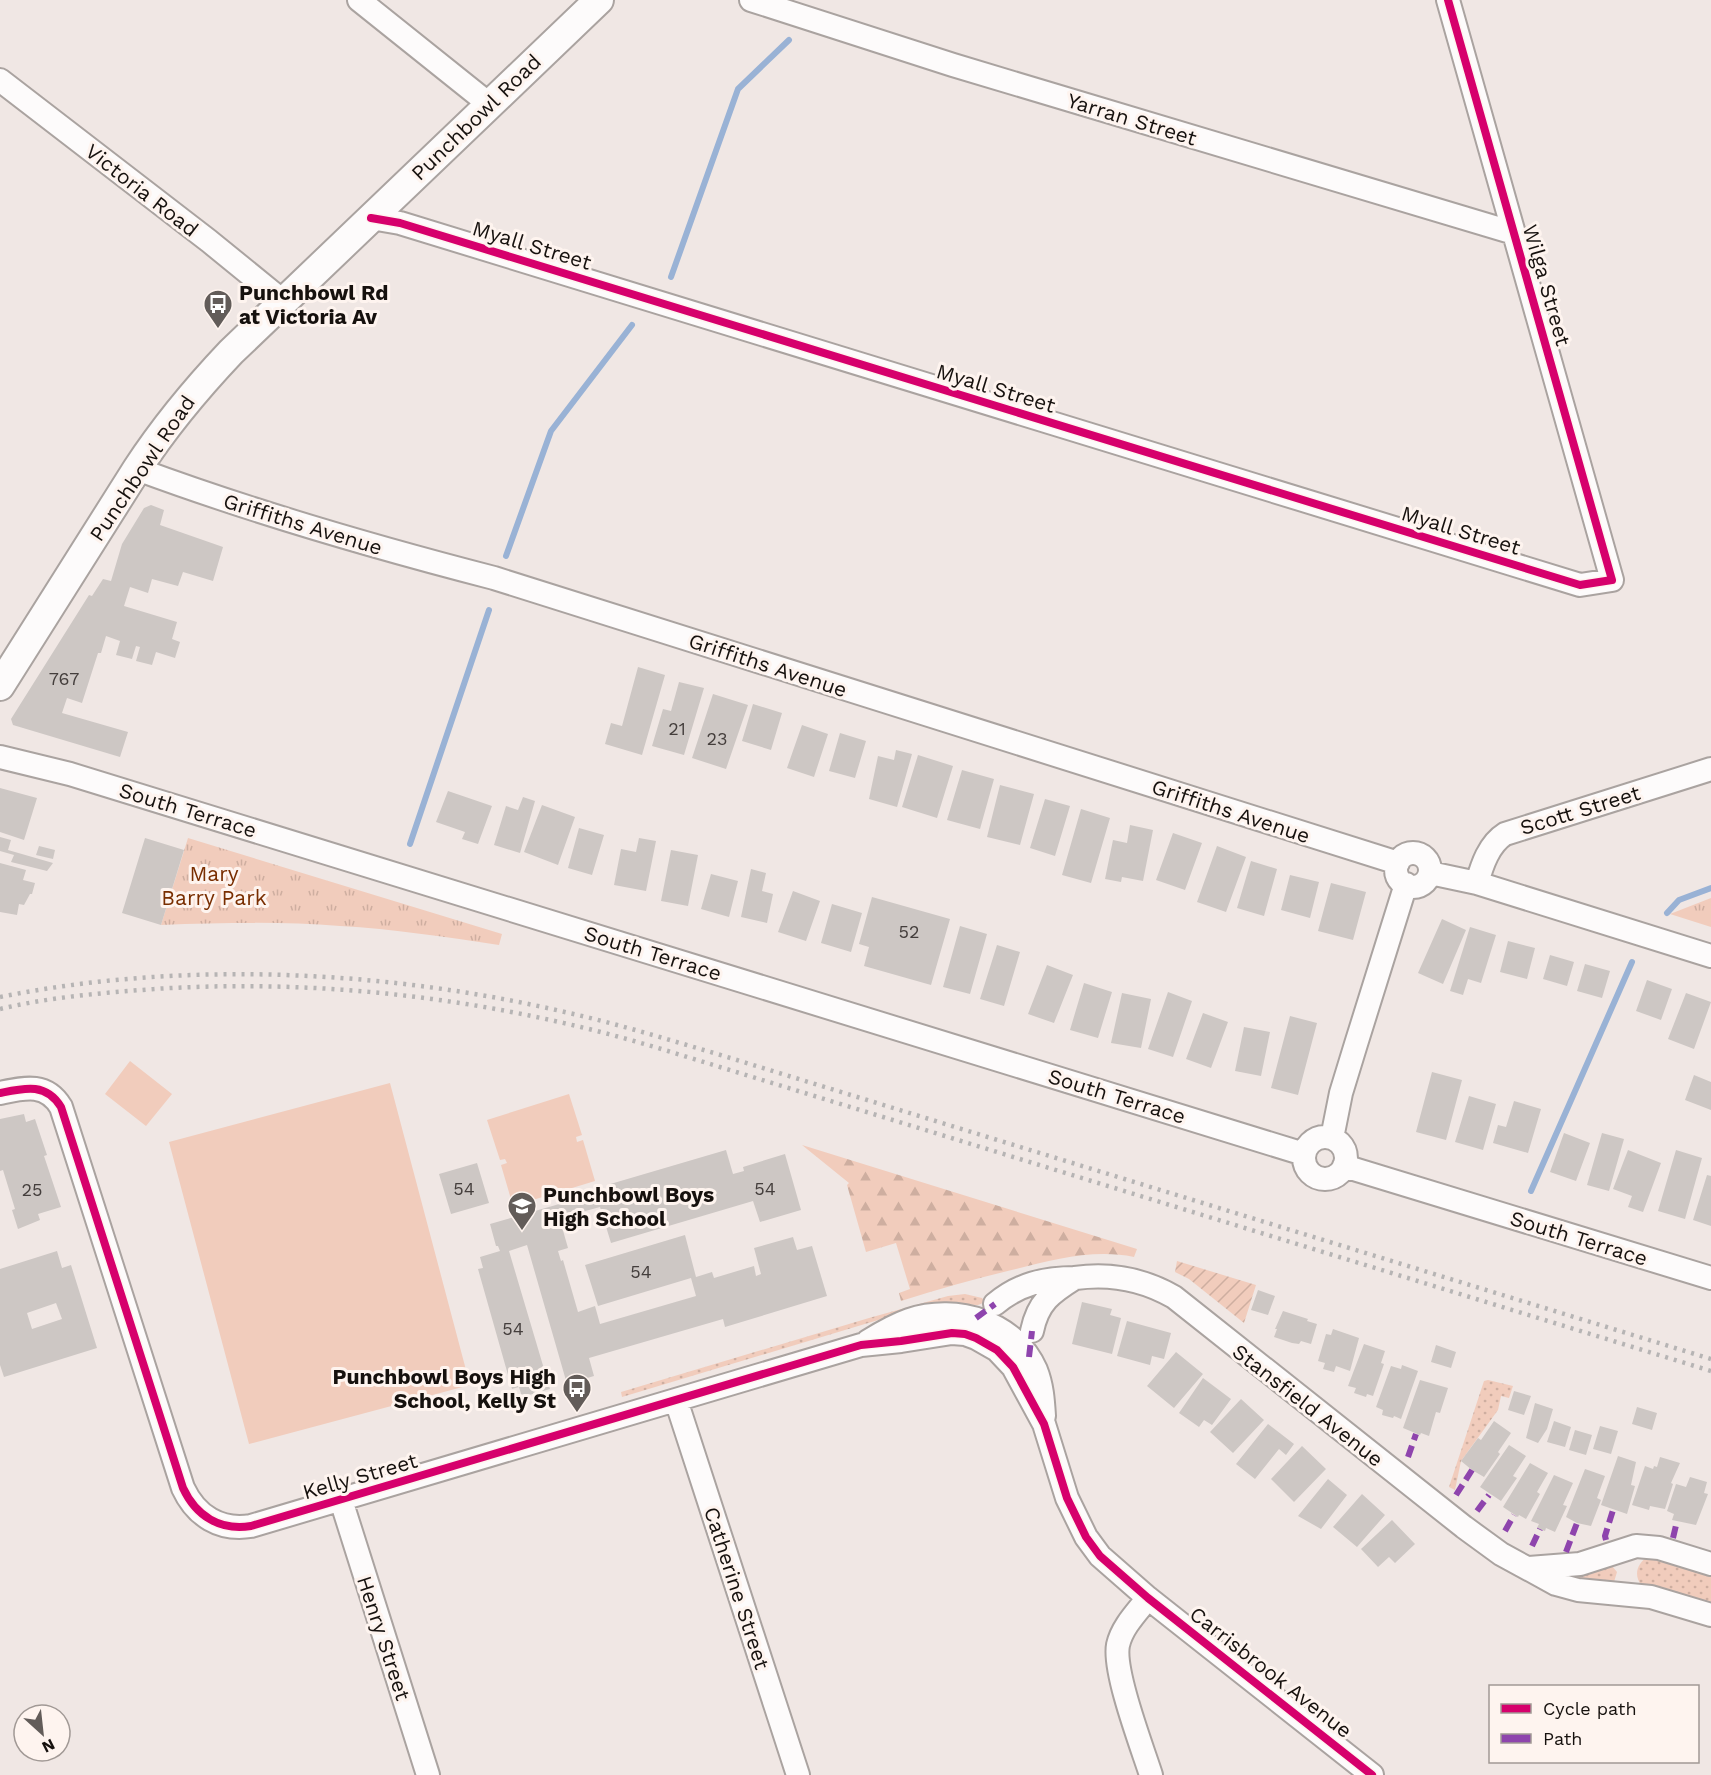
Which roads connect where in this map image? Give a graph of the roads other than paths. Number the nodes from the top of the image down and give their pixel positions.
1 (359, 0) edge
2 (599, 0) edge
3 (751, 0) edge
4 (1448, 0) edge
5 (2, 84) edge
6 (489, 104) junction
7 (371, 218) junction
8 (1514, 233) junction
9 (284, 303) junction
10 (137, 469) junction
11 (1612, 580) joint
12 (0, 686) edge
13 (0, 757) edge
14 (1711, 769) edge
15 (1402, 874) junction
16 (1477, 883) junction
17 (1711, 956) edge
18 (0, 1094) edge
19 (1332, 1138) junction
20 (1304, 1155) junction
21 (1344, 1166) junction
22 (1075, 1278) junction
23 (1711, 1278) edge
24 (995, 1304) dead end
25 (1032, 1331) dead end
26 (676, 1400) junction
27 (1044, 1424) joint
28 (341, 1500) junction
29 (1711, 1564) edge
30 (1529, 1568) junction
31 (1148, 1598) junction
32 (1711, 1615) edge
33 (428, 1775) edge
34 (798, 1775) edge
35 (1151, 1775) edge
36 (1372, 1775) edge

1 - 6 street
2 - 6 main road, Punchbowl Road
3 - 8 street, Yarran Street
4 - 8 street, Wilga Street
5 - 9 street, Victoria Road
6 - 7 main road, Punchbowl Road
7 - 9 main road, Punchbowl Road
7 - 11 street, Myall Street
8 - 11 street, Wilga Street
9 - 10 main road, Punchbowl Road
10 - 12 main road, Punchbowl Road
10 - 15 street, Griffiths Avenue
13 - 20 street, South Terrace
14 - 16 street, Scott Street
15 - 16 street
15 - 19 street
16 - 17 street
18 - 28 street, Kelly Street
19 - 20 street
19 - 21 street
20 - 21 street
21 - 23 street, South Terrace
22 - 24 street, Stansfield Avenue
22 - 25 street
22 - 30 street, Stansfield Avenue
26 - 27 street, Kelly Street
26 - 28 street, Kelly Street
26 - 34 street, Catherine Street
27 - 31 street, Carrisbrook Avenue
28 - 33 street, Henry Street
29 - 30 street
30 - 32 street, Stansfield Avenue
31 - 35 street
31 - 36 street, Carrisbrook Avenue

